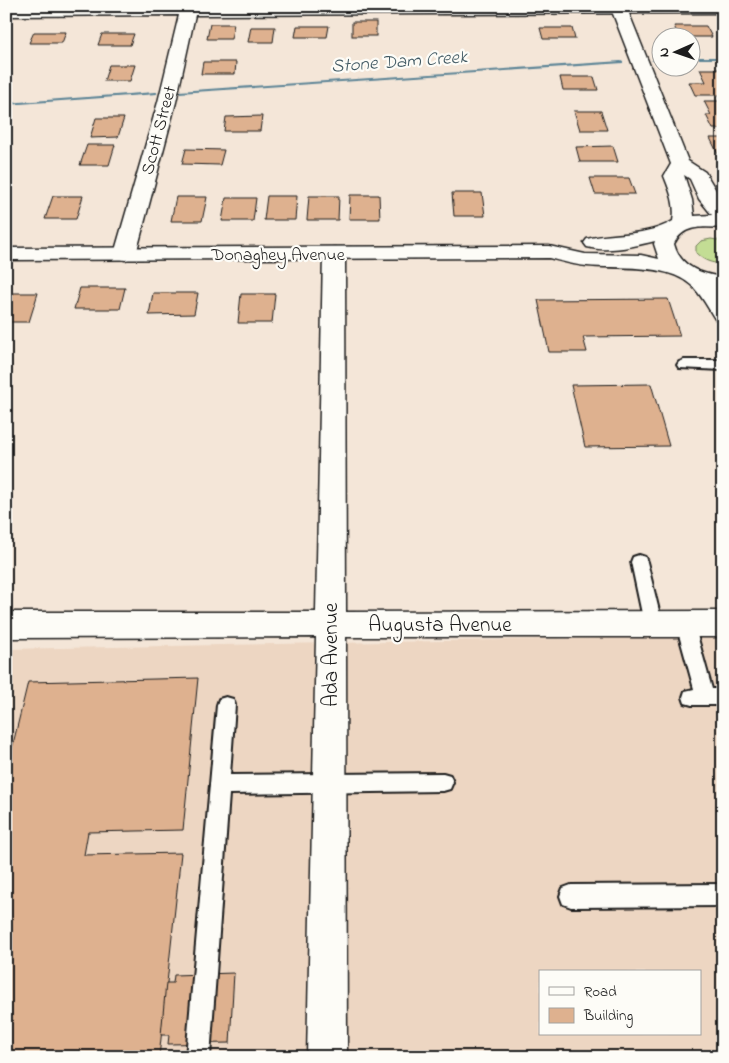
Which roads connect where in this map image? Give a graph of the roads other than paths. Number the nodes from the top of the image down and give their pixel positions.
1 (619, 7) edge
2 (188, 8) edge
3 (399, 8) edge
4 (723, 8) edge
5 (6, 11) edge
6 (680, 164) junction
7 (723, 215) edge
8 (723, 222) edge
9 (676, 228) junction
10 (549, 252) junction
11 (334, 253) junction
12 (6, 254) edge
13 (125, 254) junction
14 (689, 274) junction
15 (723, 284) edge
16 (723, 314) edge
17 (684, 365) dead end
18 (723, 365) edge
19 (639, 562) dead end
20 (653, 623) junction
21 (330, 624) junction
22 (686, 624) junction
23 (723, 624) edge
24 (6, 625) edge
25 (706, 697) edge
26 (226, 705) dead end
27 (444, 782) dead end
28 (328, 784) junction
29 (220, 785) junction
30 (723, 895) edge
31 (571, 896) dead end
32 (198, 1057) edge
33 (327, 1057) edge

1 - 3 street
1 - 4 street
1 - 6 street
2 - 3 street
2 - 5 street
2 - 13 street, Scott Street
6 - 7 street
6 - 9 street
8 - 9 street, Donaghey Avenue
9 - 10 street, Donaghey Avenue
9 - 14 street
10 - 11 street, Donaghey Avenue
10 - 14 street, Donaghey Avenue
11 - 13 street, Donaghey Avenue
11 - 21 street, Ada Avenue
12 - 13 street, Donaghey Avenue
14 - 15 street, Donaghey Avenue
14 - 16 street
17 - 18 lane
19 - 20 lane
20 - 21 street, Augusta Avenue
20 - 22 street, Augusta Avenue
21 - 24 street, Augusta Avenue
21 - 28 street, Ada Avenue
22 - 23 street, Augusta Avenue
22 - 25 lane
26 - 29 lane
27 - 28 lane
28 - 29 lane
28 - 33 street, Ada Avenue
29 - 32 lane
30 - 31 lane

